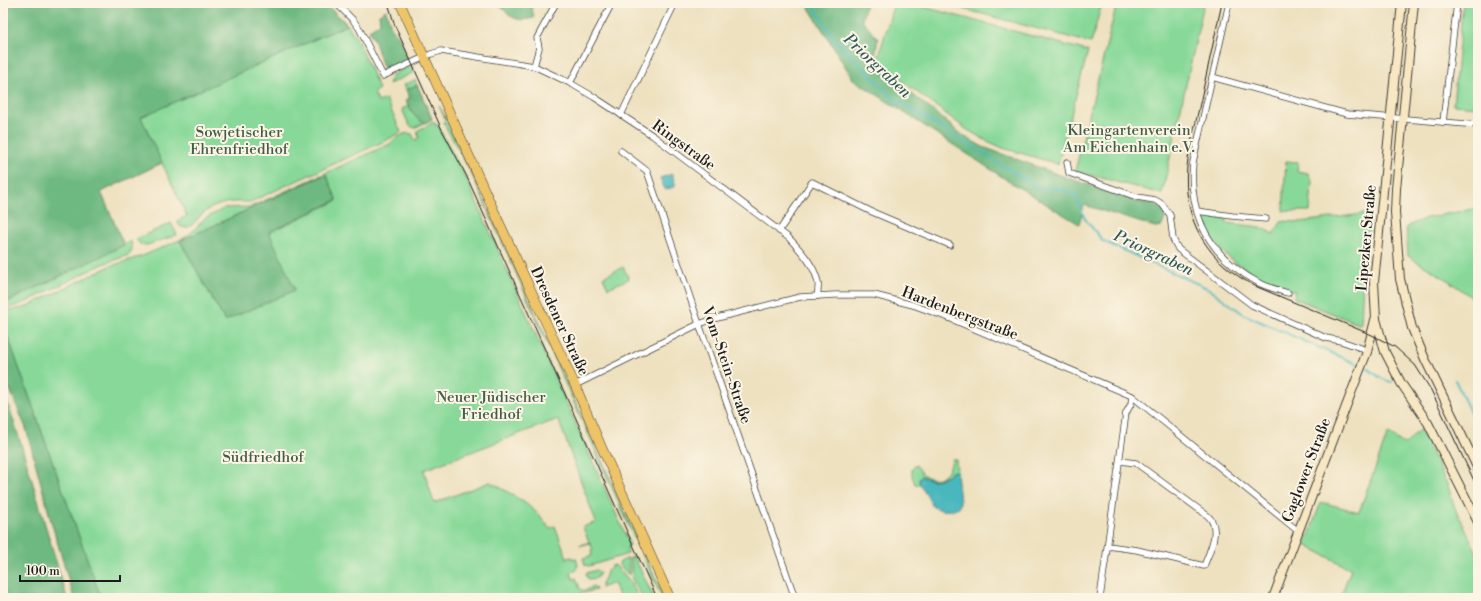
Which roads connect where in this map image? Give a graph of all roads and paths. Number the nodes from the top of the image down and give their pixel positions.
1 (336, 3) edge
2 (400, 3) edge
3 (556, 3) edge
4 (612, 3) edge
5 (675, 3) edge
6 (1229, 3) edge
7 (1402, 3) edge
8 (1414, 3) edge
9 (1457, 3) edge
10 (425, 57) junction
11 (534, 66) junction
12 (1212, 77) junction
13 (570, 83) junction
14 (621, 115) junction
15 (1397, 118) junction
16 (1443, 122) junction
17 (1478, 125) edge
18 (621, 151) dead end
19 (1067, 162) dead end
20 (1197, 211) junction
21 (1266, 219) dead end
22 (779, 230) junction
23 (950, 245) dead end
24 (1288, 293) dead end
25 (821, 296) junction
26 (1376, 320) junction
27 (699, 324) junction
28 (1385, 352) junction
29 (1366, 355) junction
30 (575, 385) junction
31 (1132, 396) junction
32 (1120, 461) junction
33 (1478, 468) edge
34 (1478, 522) edge
35 (1298, 531) junction
36 (1108, 546) junction
37 (670, 598) edge
38 (795, 598) edge
39 (1100, 598) edge
40 (1273, 598) edge

1 - 10 street, Ringstraße
2 - 10 main road, Dresdener Straße
3 - 11 street
4 - 13 street
5 - 14 street
6 - 12 street
7 - 15 main road, Lipezker Straße
8 - 15 main road, Lipezker Straße
9 - 16 street
10 - 11 street, Ringstraße
10 - 30 main road, Dresdener Straße
11 - 13 street, Ringstraße
12 - 15 street
12 - 20 street
13 - 14 street, Ringstraße
14 - 22 street, Ringstraße
15 - 16 street
15 - 26 main road, Lipezker Straße
15 - 33 main road, Lipezker Straße
16 - 17 street
18 - 27 street, Vom-Stein-Straße
19 - 29 street
20 - 21 street
20 - 24 street
22 - 23 street
22 - 25 street, Ringstraße
25 - 27 street, Hardenbergstraße
25 - 31 street, Hardenbergstraße
26 - 28 main road, Lipezker Straße
26 - 29 main road, Gaglower Straße
27 - 30 street, Hardenbergstraße
27 - 38 street, Vom-Stein-Straße
28 - 29 main road
28 - 34 main road, Lipezker Straße
29 - 35 main road, Gaglower Straße
30 - 37 main road, Dresdener Straße
31 - 32 street
31 - 35 street, Hardenbergstraße
32 - 36 street
32 - 36 street
35 - 40 main road, Gaglower Straße
36 - 39 street

